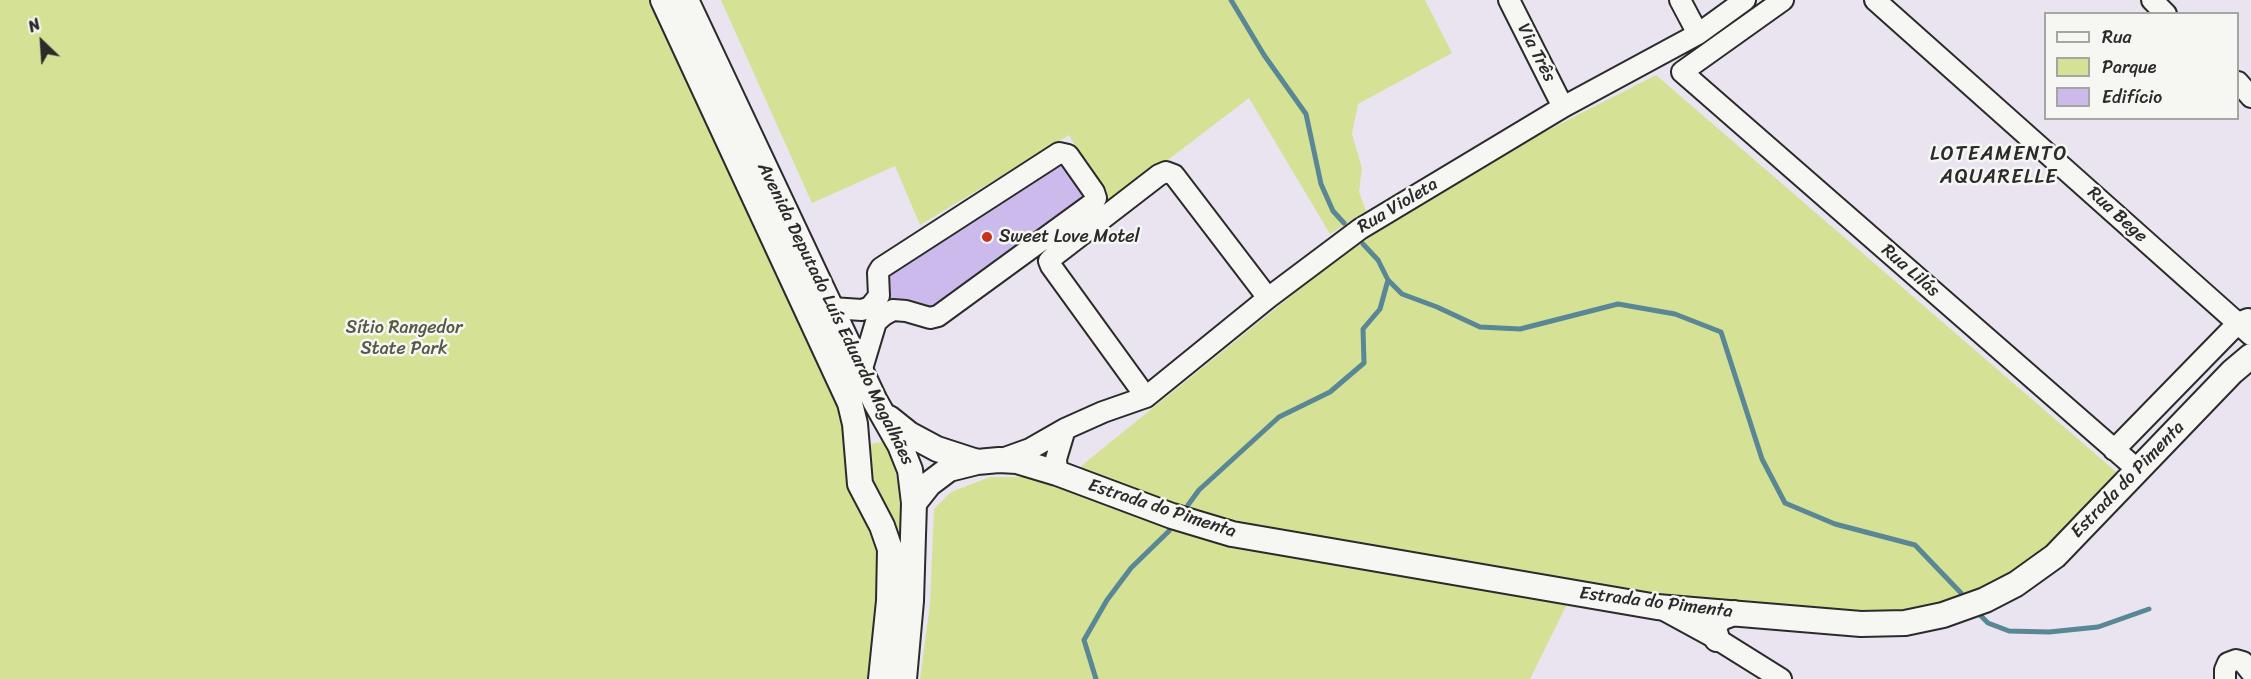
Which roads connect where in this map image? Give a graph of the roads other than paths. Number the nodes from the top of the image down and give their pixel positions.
1 (663, 0) edge
2 (686, 0) edge
3 (1509, 0) edge
4 (1680, 0) edge
5 (1745, 0) edge
6 (1784, 0) edge
7 (1875, 0) edge
8 (2152, 0) edge
9 (2164, 12) edge
10 (1698, 34) junction
11 (2239, 83) edge
12 (2251, 97) edge
13 (1563, 107) junction
14 (1268, 298) junction
15 (831, 308) junction
16 (2247, 325) edge
17 (2251, 356) edge
18 (861, 372) junction
19 (1146, 397) junction
20 (880, 410) junction
21 (1065, 429) junction
22 (900, 445) junction
23 (2115, 450) junction
24 (856, 452) junction
25 (988, 461) junction
26 (2138, 470) junction
27 (1057, 473) junction
28 (914, 503) junction
29 (1657, 607) junction
30 (1734, 613) junction
31 (1718, 639) junction
32 (2251, 672) edge
33 (881, 679) edge
34 (904, 679) edge
35 (1780, 679) edge
36 (2225, 679) edge

1 - 24 main road, Avenida Deputado Luís Eduardo Magalhães
2 - 15 main road, Avenida Deputado Luís Eduardo Magalhães
3 - 13 street, Via Três
4 - 10 street
5 - 10 street, Rua Violeta
6 - 23 street, Rua Lilás
7 - 16 street, Rua Bege
8 - 9 street
10 - 13 street, Rua Violeta
11 - 12 street
13 - 14 street, Rua Violeta
14 - 19 street, Rua Violeta
14 - 19 street
15 - 18 main road, Avenida Deputado Luís Eduardo Magalhães
15 - 18 street
16 - 23 street
17 - 26 main road, Estrada do Pimenta
18 - 20 main road, Avenida Deputado Luís Eduardo Magalhães
19 - 21 street, Rua Violeta
20 - 22 main road, Avenida Deputado Luís Eduardo Magalhães
20 - 25 main road, Estrada do Pimenta
21 - 25 street, Rua Violeta
21 - 27 street
22 - 24 main road
22 - 28 main road, Avenida Deputado Luís Eduardo Magalhães
23 - 26 street, Rua Lilás
24 - 33 main road, Avenida Deputado Luís Eduardo Magalhães
25 - 27 main road, Estrada do Pimenta
25 - 28 main road, Estrada do Pimenta
26 - 30 main road, Estrada do Pimenta
27 - 29 main road, Estrada do Pimenta
28 - 34 main road, Avenida Deputado Luís Eduardo Magalhães
29 - 30 main road, Estrada do Pimenta
29 - 31 street
30 - 31 main road
31 - 35 street
32 - 36 street

